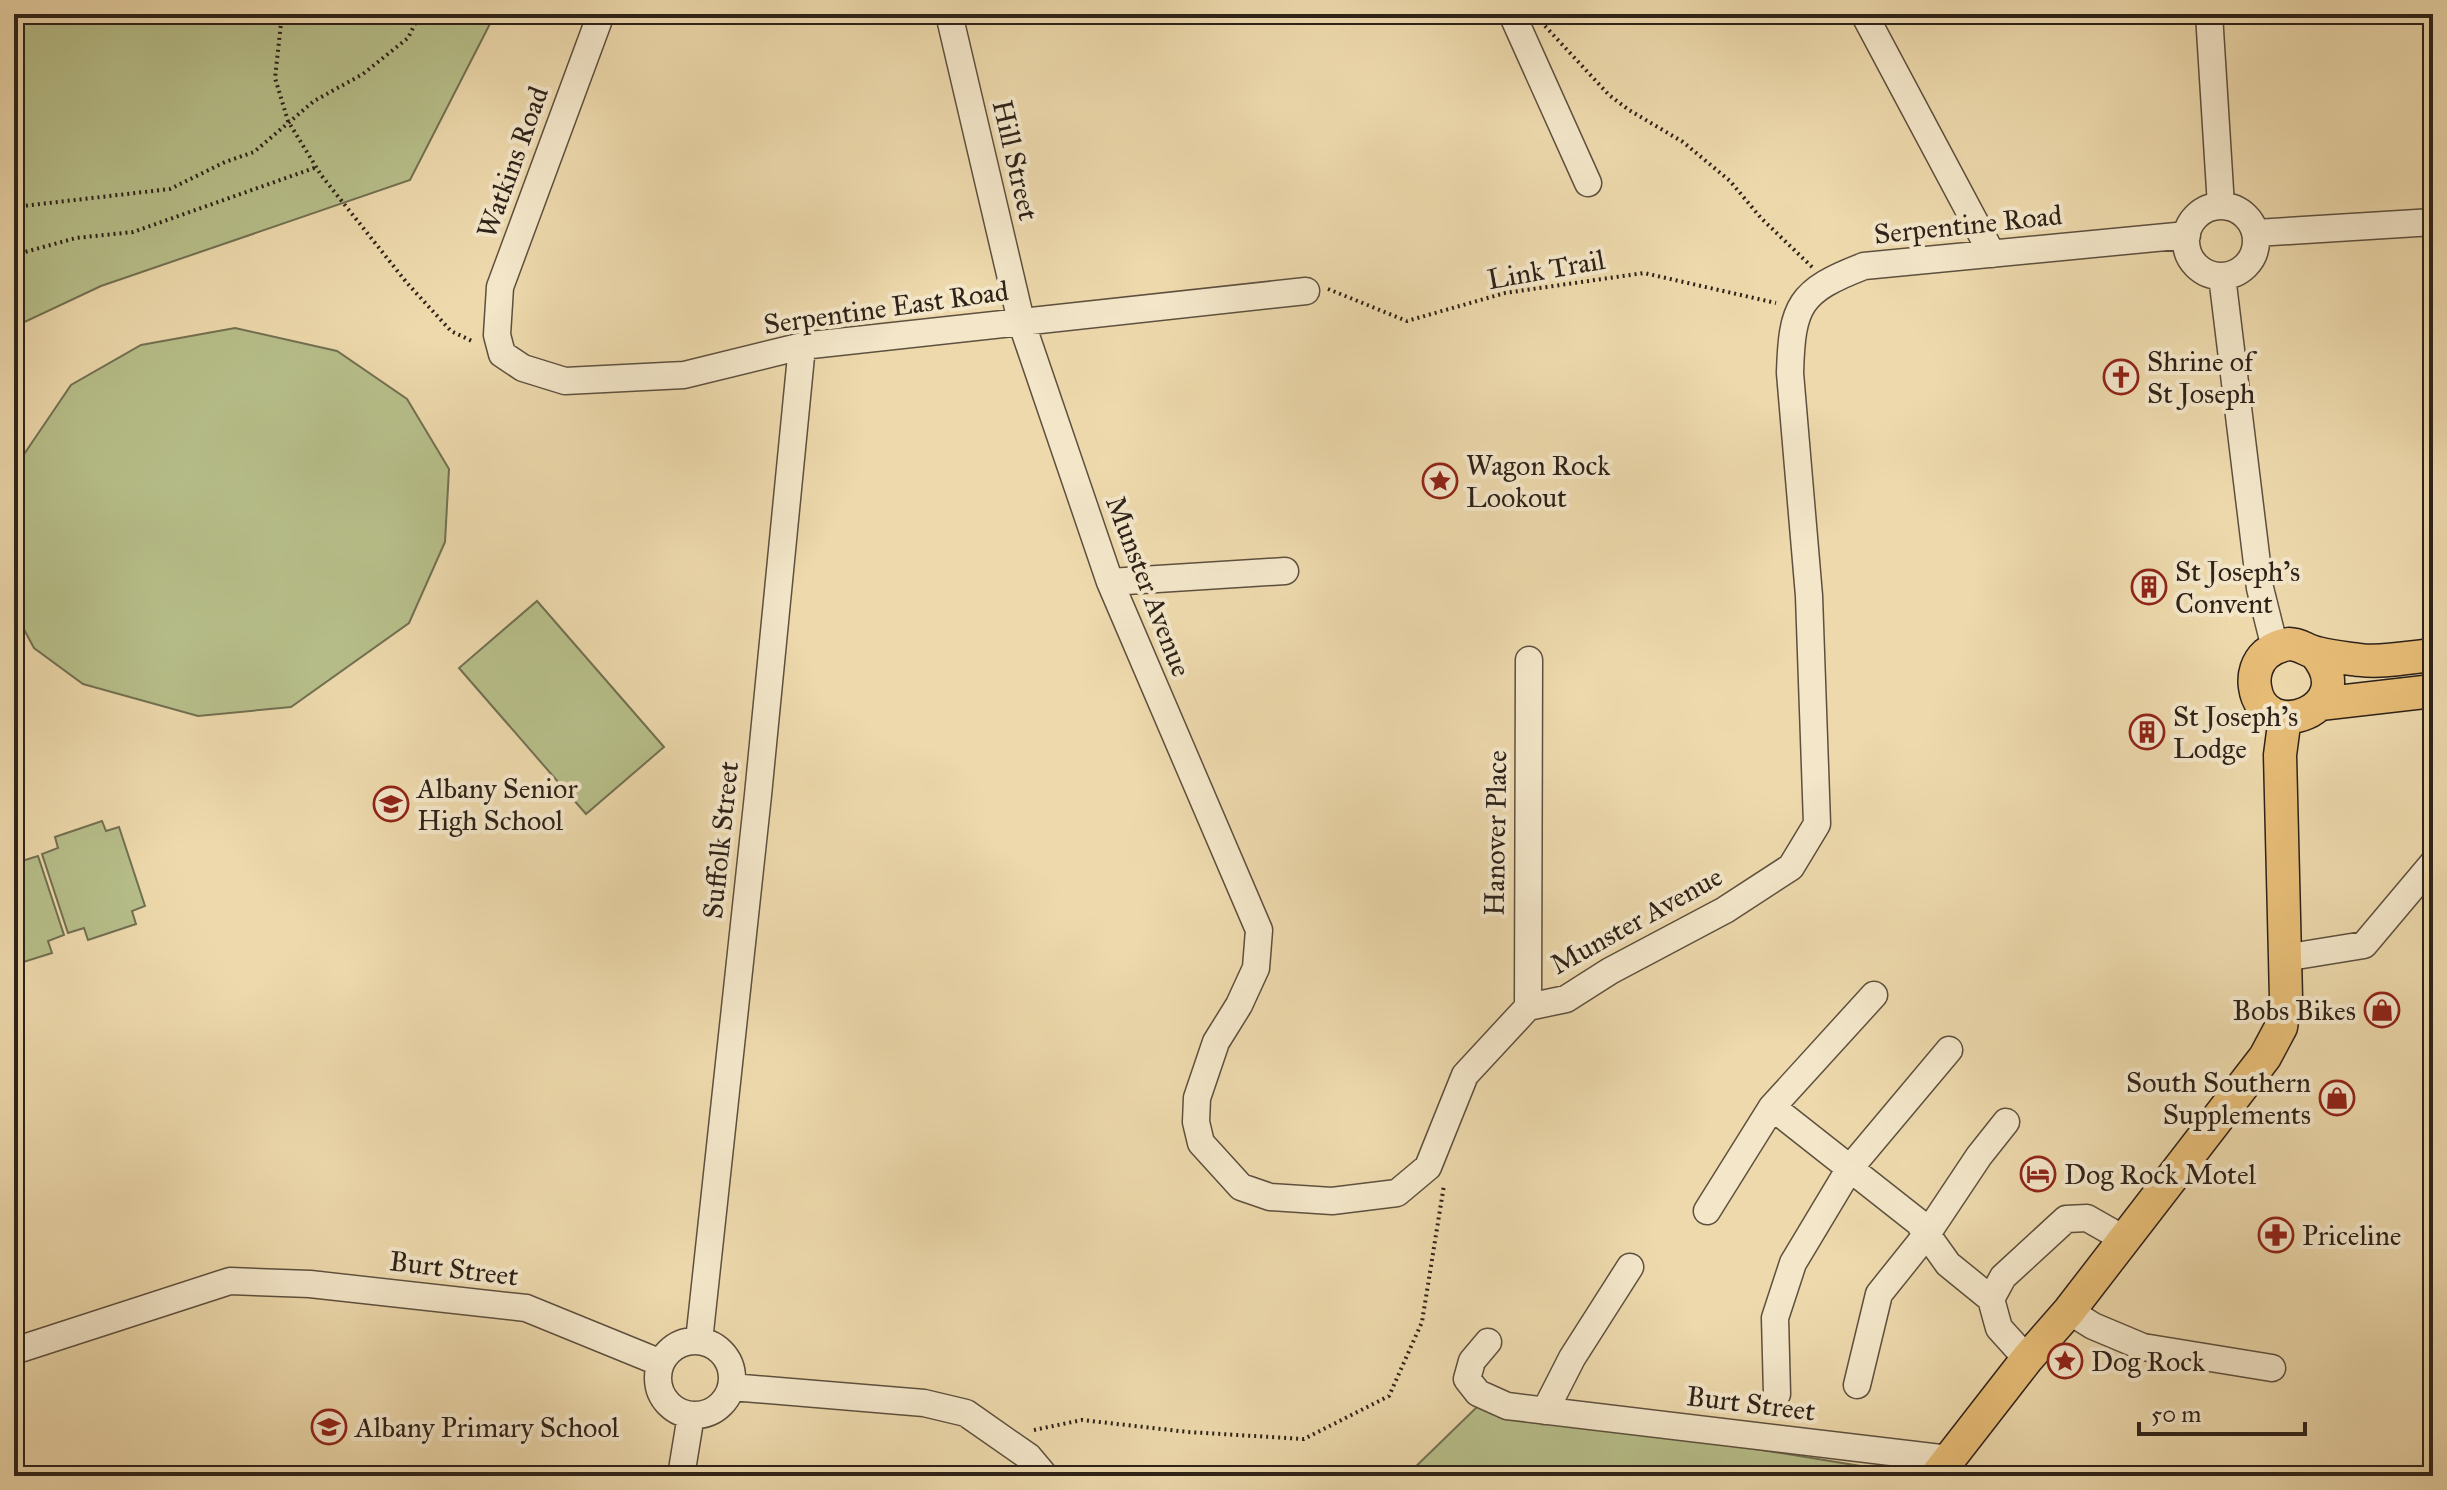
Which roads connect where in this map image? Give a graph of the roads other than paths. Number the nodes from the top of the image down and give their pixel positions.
1 (601, 14) edge
2 (949, 14) edge
3 (1864, 14) edge
4 (2209, 14) edge
5 (1514, 17) edge
6 (1588, 183) dead end
7 (2221, 206) junction
8 (2433, 222) edge
9 (2256, 233) junction
10 (2187, 235) junction
11 (1992, 254) junction
12 (2222, 276) junction
13 (1306, 291) road end
14 (1021, 321) junction
15 (1791, 336) joint
16 (499, 345) joint
17 (802, 346) junction
18 (1285, 571) dead end
19 (1110, 582) junction
20 (2275, 648) junction
21 (2315, 653) junction
22 (2433, 655) edge
23 (1529, 660) dead end
24 (2433, 691) edge
25 (2320, 704) junction
26 (2285, 717) junction
27 (2433, 863) edge
28 (2284, 958) junction
29 (1874, 995) dead end
30 (1528, 1007) junction
31 (1949, 1050) dead end
32 (1772, 1107) junction
33 (2006, 1122) dead end
34 (1850, 1168) junction
35 (1707, 1211) dead end
36 (1927, 1234) junction
37 (2124, 1239) junction
38 (1630, 1267) dead end
39 (1991, 1299) junction
40 (2069, 1311) junction
41 (699, 1341) junction
42 (1488, 1342) dead end
43 (14, 1351) edge
44 (2027, 1359) junction
45 (661, 1363) junction
46 (2272, 1368) dead end
47 (1857, 1385) dead end
48 (731, 1387) junction
49 (1777, 1394) dead end
50 (1545, 1411) junction
51 (691, 1415) junction
52 (1942, 1467) edge
53 (681, 1476) edge
54 (1045, 1476) edge

1 - 16 street, Watkins Road
2 - 14 street, Hill Street
3 - 11 street
4 - 7 street
5 - 6 street
7 - 9 street
7 - 10 street
8 - 9 street
9 - 12 street
10 - 11 street, Serpentine Road
10 - 12 street
11 - 15 street, Serpentine Road
12 - 20 street
13 - 14 street, Serpentine East Road
14 - 17 street, Serpentine East Road
14 - 19 street, Munster Avenue
15 - 30 street, Munster Avenue
16 - 17 street, Serpentine East Road
17 - 41 street, Suffolk Street
18 - 19 street
19 - 30 street, Munster Avenue
20 - 21 main road
20 - 26 main road
21 - 22 main road
21 - 25 main road
23 - 30 street, Hanover Place
24 - 25 main road
25 - 26 main road
26 - 28 main road
27 - 28 street
28 - 37 main road
29 - 32 street
31 - 34 street
32 - 34 street
32 - 35 street
33 - 36 street
34 - 36 street
34 - 49 street
36 - 39 street
36 - 47 street
37 - 39 street
37 - 40 main road
38 - 50 street
39 - 44 street
40 - 44 main road
40 - 46 street
41 - 45 street
41 - 48 street
42 - 50 street, Burt Street
43 - 45 street, Burt Street
44 - 52 main road
45 - 51 street
48 - 51 street
48 - 54 street
50 - 52 street, Burt Street
51 - 53 street

